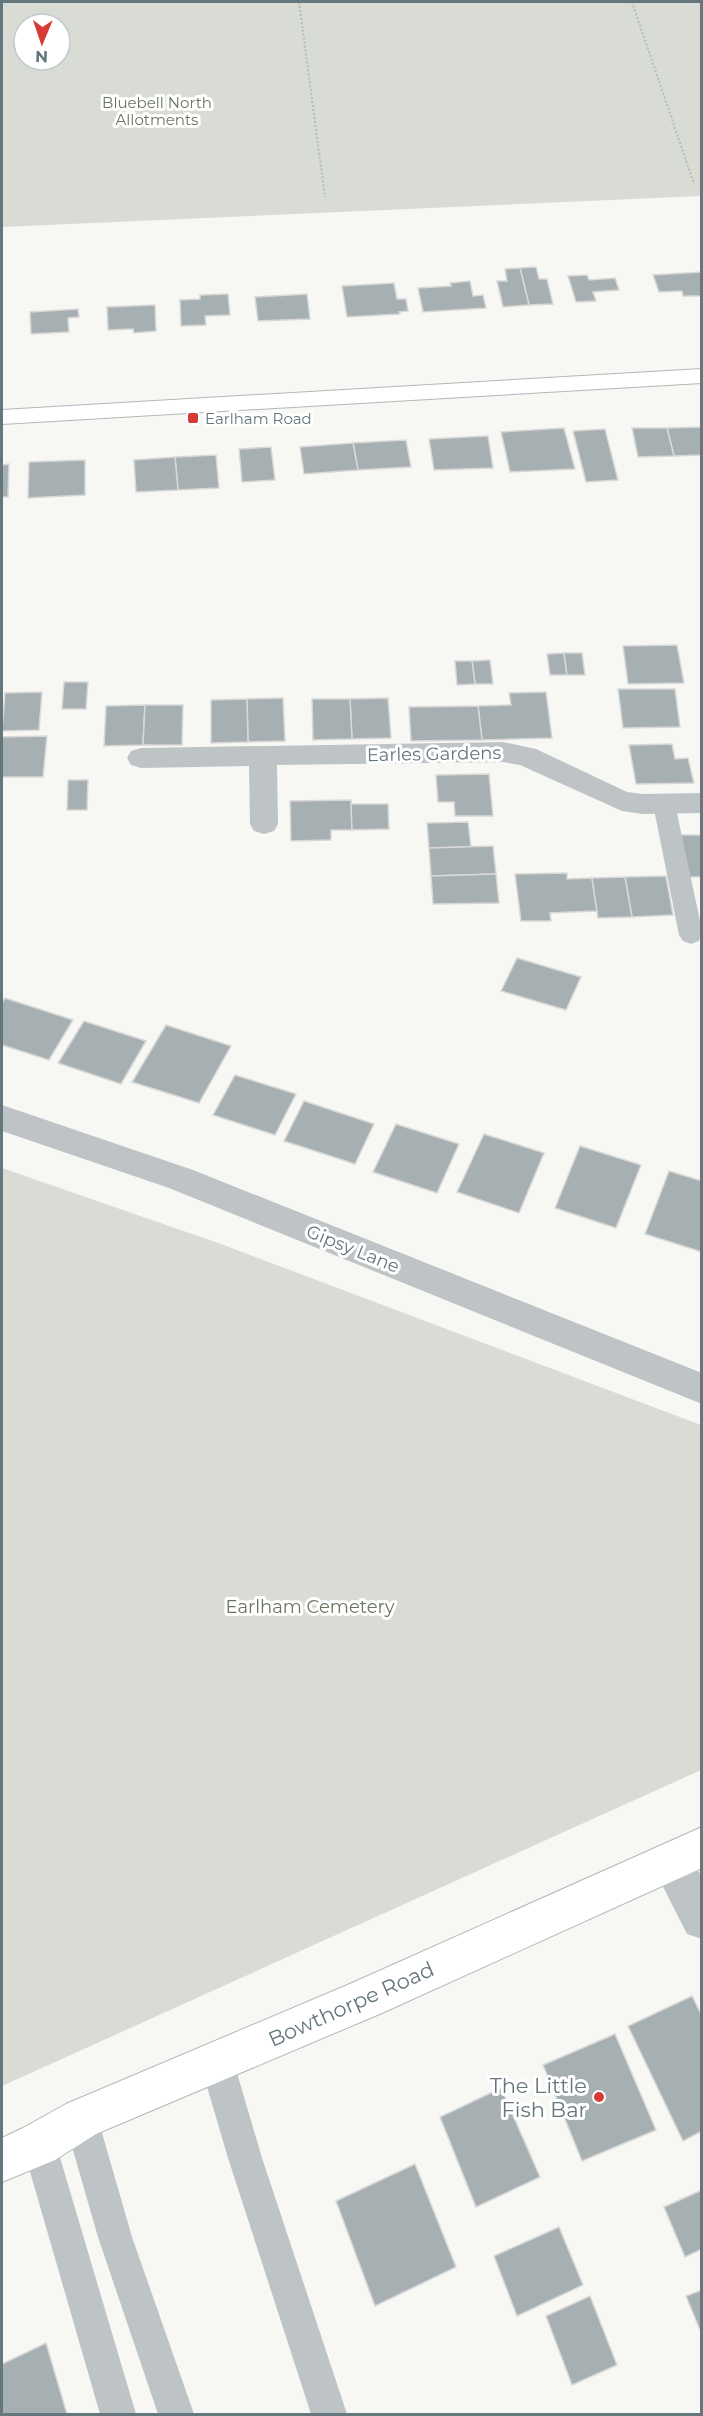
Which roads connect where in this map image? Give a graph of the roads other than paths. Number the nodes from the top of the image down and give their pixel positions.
1 (702, 376) edge
2 (2, 417) edge
3 (263, 756) junction
4 (141, 758) dead end
5 (702, 802) edge
6 (664, 804) junction
7 (264, 824) dead end
8 (691, 935) dead end
9 (2, 1118) edge
10 (702, 1389) edge
11 (686, 1854) edge
12 (702, 1919) edge
13 (217, 2063) junction
14 (81, 2119) junction
15 (39, 2144) junction
16 (2, 2160) edge
17 (118, 2415) edge
18 (176, 2415) edge
19 (329, 2415) edge

1 - 2 main road
3 - 4 street, Earles Gardens
3 - 6 street, Earles Gardens
3 - 7 street
5 - 6 street, Earles Gardens
6 - 8 lane
9 - 10 street, Gipsy Lane
11 - 12 street
11 - 13 main road, Bowthorpe Road
13 - 14 main road, Bowthorpe Road
13 - 19 lane
14 - 15 main road, Bowthorpe Road
14 - 18 lane
15 - 16 main road, Bowthorpe Road
15 - 17 lane

